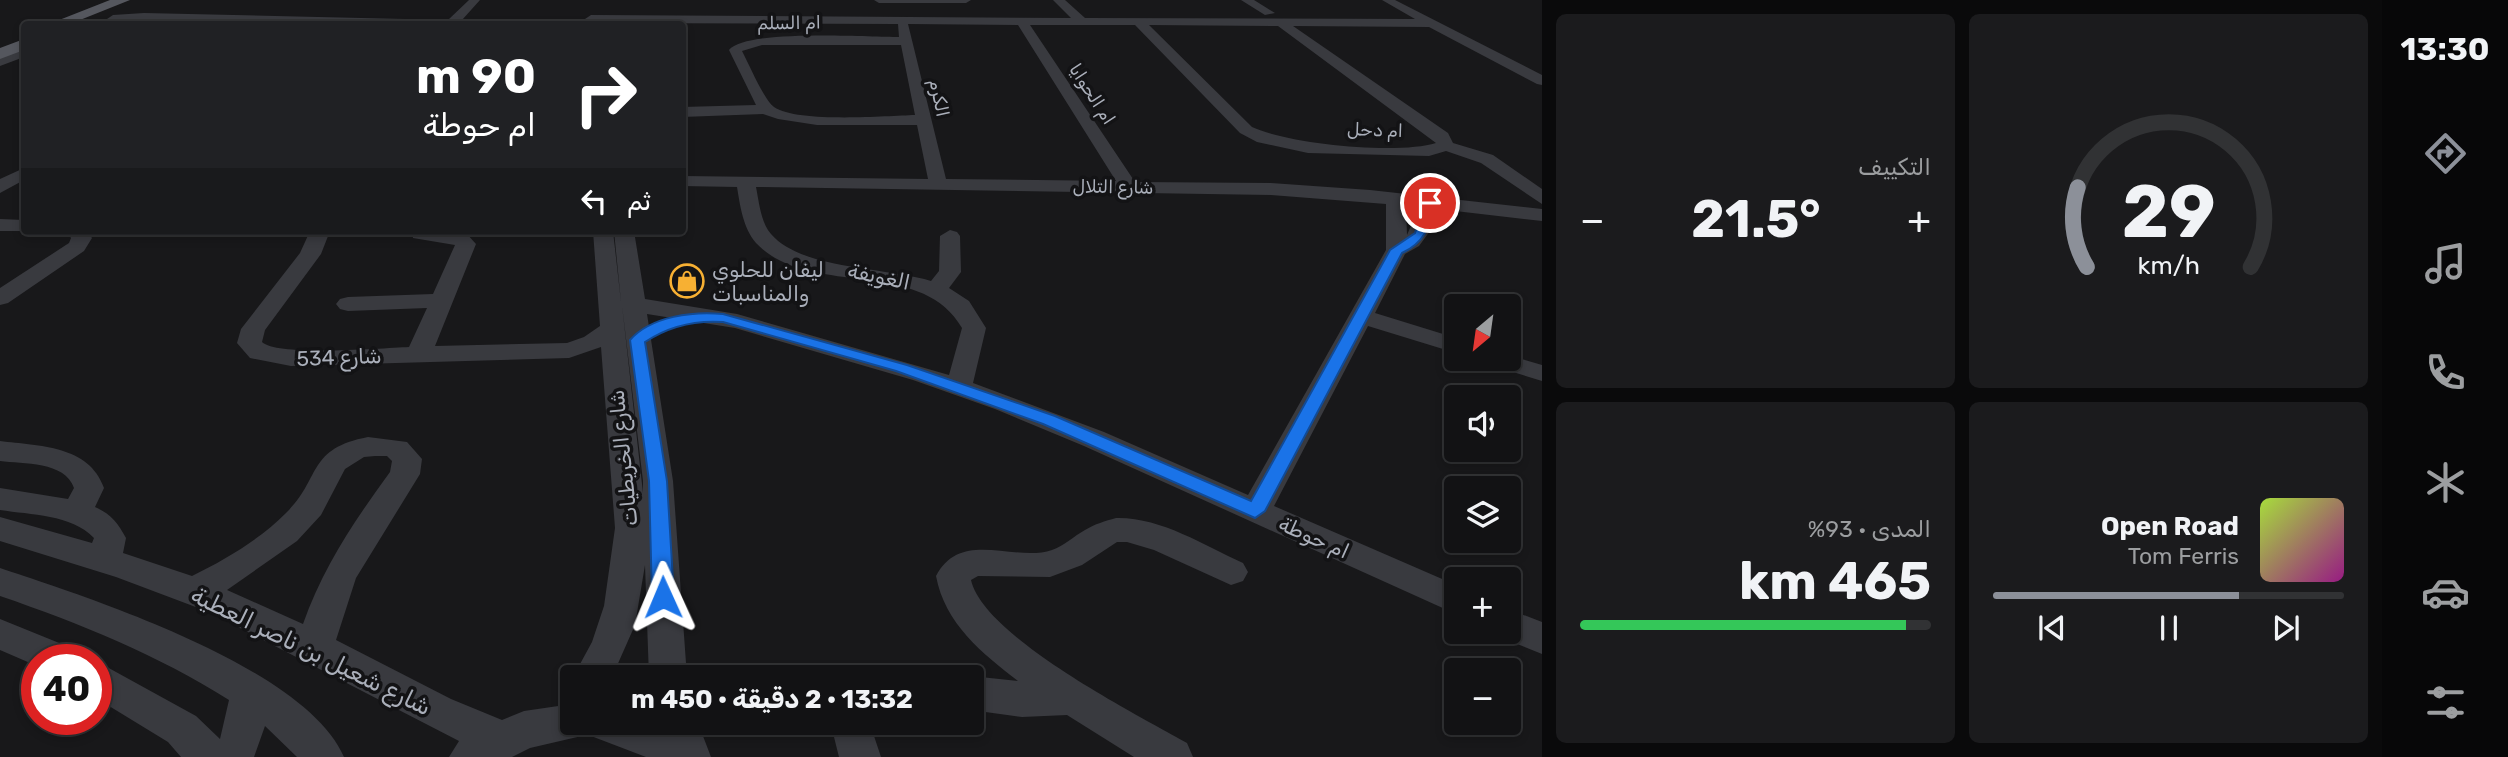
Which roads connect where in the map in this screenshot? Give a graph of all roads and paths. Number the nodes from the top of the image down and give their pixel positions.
1 (475, 0) edge
2 (878, 0) edge
3 (966, 0) edge
4 (1058, 0) edge
5 (1246, 0) edge
6 (1387, 0) edge
7 (146, 2) edge
8 (127, 6) edge
9 (620, 6) dead end
10 (144, 16) junction
11 (597, 18) edge
12 (1274, 18) junction
13 (69, 21) edge
14 (100, 21) edge
15 (260, 21) edge
16 (454, 21) edge
17 (902, 21) junction
18 (1022, 21) junction
19 (1082, 21) junction
20 (1139, 22) junction
21 (1431, 23) junction
22 (21, 38) edge
23 (907, 41) junction
24 (21, 45) edge
25 (0, 46) edge
26 (0, 54) edge
27 (21, 54) edge
28 (0, 62) edge
29 (1542, 81) edge
30 (766, 109) junction
31 (686, 112) edge
32 (924, 120) junction
33 (1446, 146) junction
34 (1503, 169) junction
35 (1529, 170) dead end
36 (21, 175) edge
37 (686, 181) edge
38 (745, 181) junction
39 (938, 184) junction
40 (0, 187) edge
41 (1129, 187) junction
42 (1542, 198) edge
43 (1396, 199) junction
44 (1430, 203) junction
45 (1542, 215) edge
46 (0, 225) edge
47 (21, 226) edge
48 (80, 235) edge
49 (318, 235) edge
50 (437, 235) edge
51 (604, 235) edge
52 (624, 235) edge
53 (950, 236) dead end
54 (1397, 250) junction
55 (935, 290) junction
56 (0, 299) edge
57 (442, 301) junction
58 (632, 303) junction
59 (348, 304) dead end
60 (695, 316) junction
61 (1361, 316) junction
62 (624, 335) junction
63 (1444, 342) edge
64 (569, 350) junction
65 (419, 354) junction
66 (614, 367) junction
67 (1521, 367) edge
68 (1542, 373) edge
69 (959, 386) junction
70 (0, 451) edge
71 (0, 499) edge
72 (1255, 511) junction
73 (77, 513) junction
74 (0, 529) edge
75 (105, 559) junction
76 (1231, 572) dead end
77 (0, 582) edge
78 (194, 591) junction
79 (1444, 595) edge
80 (1521, 630) edge
81 (0, 634) edge
82 (1542, 639) edge
83 (28, 644) edge
84 (316, 648) junction
85 (598, 665) edge
86 (666, 665) edge
87 (112, 687) edge
88 (250, 692) junction
89 (984, 695) edge
90 (1075, 697) junction
91 (560, 718) edge
92 (645, 735) edge
93 (682, 735) edge
94 (854, 735) edge
95 (485, 748) edge
96 (209, 757) edge
97 (233, 757) edge
98 (323, 757) edge
99 (680, 757) edge
100 (690, 757) edge
101 (860, 757) edge
102 (1172, 757) edge

1 - 16 street
2 - 3 street
4 - 19 street
5 - 12 street, ام دحل
6 - 21 street
7 - 8 street
7 - 14 main road
8 - 10 street
8 - 13 main road
8 - 14 street
9 - 11 street
10 - 14 street
10 - 15 street
11 - 17 street
12 - 20 street
12 - 21 street
12 - 33 street, ام دحل
17 - 18 street
17 - 23 street, الكرم
18 - 19 street
18 - 41 street, ام الحوايا
19 - 20 street
20 - 33 street, ام دحل
21 - 29 street
22 - 25 main road
23 - 30 street, ام السلم
23 - 32 street, الكرم
24 - 26 main road
27 - 28 street
30 - 31 street
30 - 32 street
32 - 39 street, الكرم
33 - 34 street
34 - 35 street
34 - 42 street
36 - 40 street
37 - 38 street, شارع التلال
38 - 39 street, شارع التلال
38 - 55 street, الغويفة
39 - 41 street, شارع التلال
41 - 43 street, شارع التلال
43 - 44 street, شارع التلال
43 - 54 street
44 - 45 street, شارع التلال
44 - 54 street
46 - 47 street
48 - 56 street
49 - 65 street, شارع 534
50 - 57 street
51 - 62 street, شارع الخريطيات
52 - 58 street, شارع الخريطيات
53 - 55 street
54 - 61 street
55 - 69 street
57 - 59 street
57 - 65 street
58 - 60 street, ام حوطة
58 - 62 street, شارع الخريطيات
60 - 62 street, ام حوطة
60 - 69 street, ام حوطة
61 - 63 street
61 - 72 street
62 - 64 street, شارع 534
62 - 66 street, شارع الخريطيات
62 - 86 street, شارع الخريطيات
64 - 65 street, شارع 534
64 - 66 street, شارع 534
66 - 85 street, شارع الخريطيات
67 - 68 street
69 - 72 street, ام حوطة
70 - 73 street
71 - 73 street
72 - 79 street, ام حوطة
73 - 75 street
74 - 75 street, شارع شعيل بن ناصر العطية
75 - 78 street, شارع شعيل بن ناصر العطية
76 - 90 street
77 - 88 street
78 - 84 street, شارع شعيل بن ناصر العطية
78 - 84 street
80 - 82 street
81 - 83 street
84 - 95 street, شارع شعيل بن ناصر العطية
87 - 96 street
88 - 97 street
88 - 98 street
89 - 90 street
90 - 102 street
91 - 95 street
92 - 99 street
93 - 100 street
94 - 101 street

